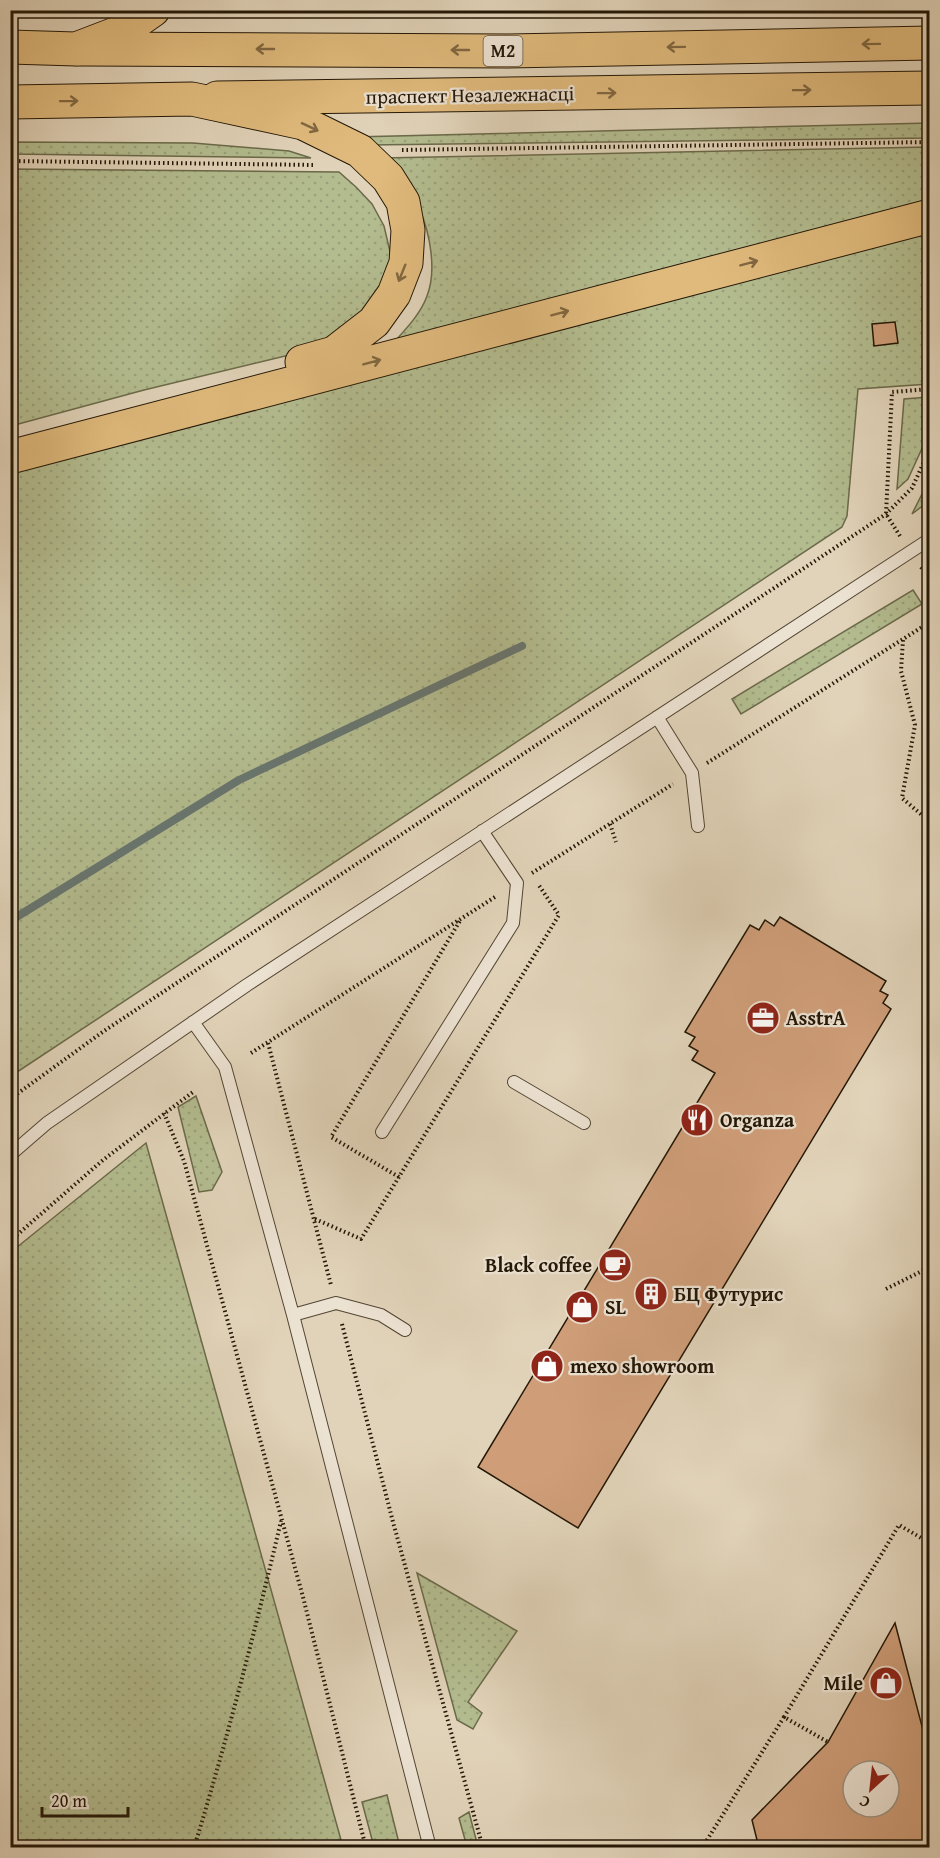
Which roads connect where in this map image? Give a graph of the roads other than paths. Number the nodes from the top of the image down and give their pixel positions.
1 (153, 10) edge
2 (930, 43) edge
3 (10, 47) edge
4 (76, 49) junction
5 (930, 88) edge
6 (192, 99) junction
7 (10, 102) edge
8 (930, 216) edge
9 (10, 440) edge
10 (10, 457) edge
11 (930, 539) edge
12 (657, 717) junction
13 (698, 826) dead end
14 (482, 831) junction
15 (193, 1022) junction
16 (514, 1082) dead end
17 (584, 1123) dead end
18 (382, 1131) dead end
19 (10, 1155) edge
20 (293, 1315) junction
21 (405, 1330) dead end
22 (430, 1848) edge

1 - 4 main road
2 -> 4 main road, М2
3 - 4 main road, М2
6 -> 5 main road, праспект Незалежнасці / М2
7 -> 6 main road, праспект Незалежнасці / М2
6 -> 9 main road
10 -> 8 main road
11 - 12 lane
12 - 13 lane
12 - 14 lane
14 - 15 lane
14 - 18 lane
15 - 19 lane
15 - 20 lane
16 - 17 lane
20 - 21 lane
20 - 22 lane

